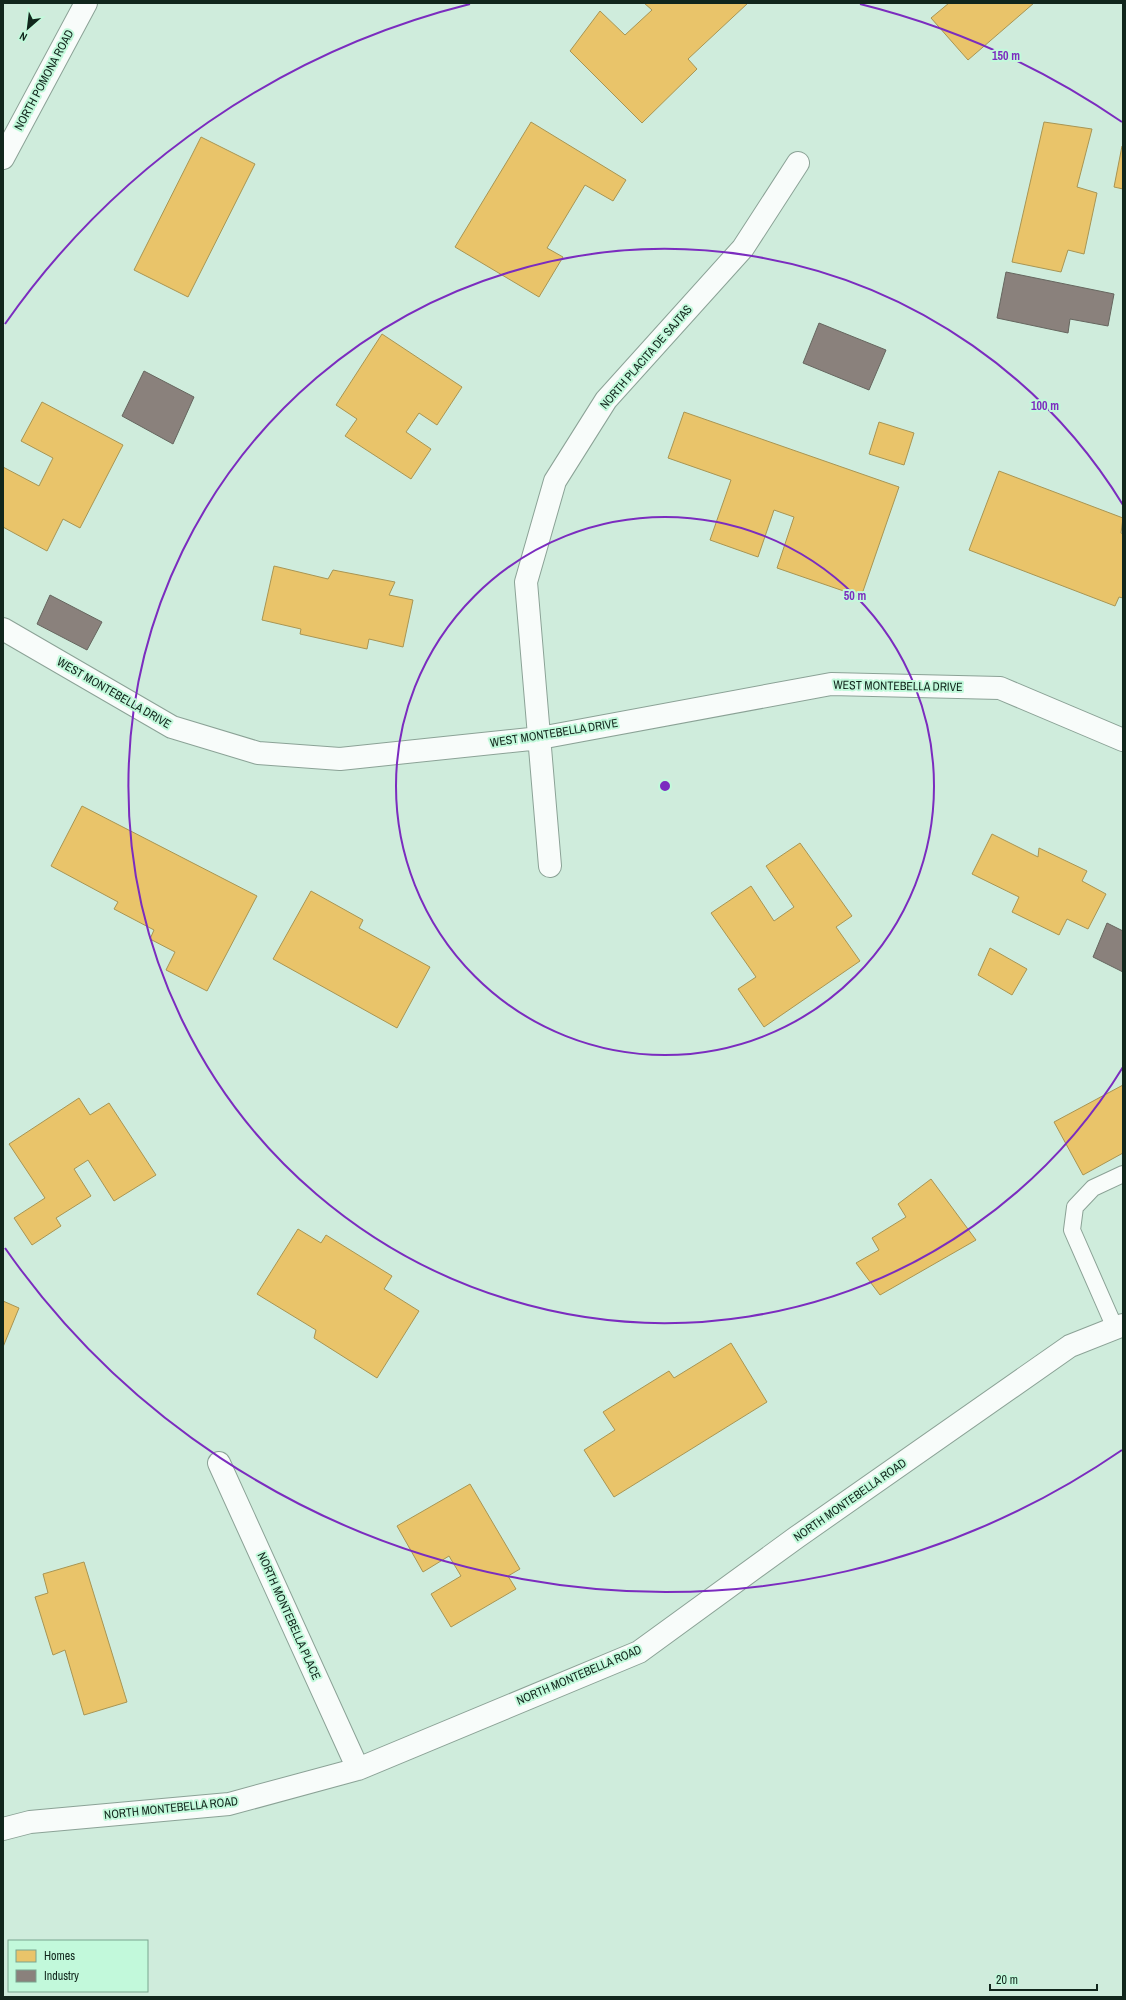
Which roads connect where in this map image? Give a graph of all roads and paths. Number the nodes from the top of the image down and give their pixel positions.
1 (86, 3) edge
2 (3, 158) edge
3 (798, 163) dead end
4 (3, 629) edge
5 (540, 738) junction
6 (1123, 740) edge
7 (550, 866) dead end
8 (1123, 1174) edge
9 (1119, 1326) edge
10 (219, 1463) dead end
11 (358, 1769) junction
12 (3, 1828) edge

1 - 2 street, NORTH POMONA ROAD
3 - 5 street, NORTH PLACITA DE SAJTAS
4 - 5 street, WEST MONTEBELLA DRIVE
5 - 6 street, WEST MONTEBELLA DRIVE
5 - 7 street, NORTH PLACITA DE SAJTAS
8 - 9 lane
9 - 11 street, NORTH MONTEBELLA ROAD
10 - 11 street, NORTH MONTEBELLA PLACE
11 - 12 street, NORTH MONTEBELLA ROAD

